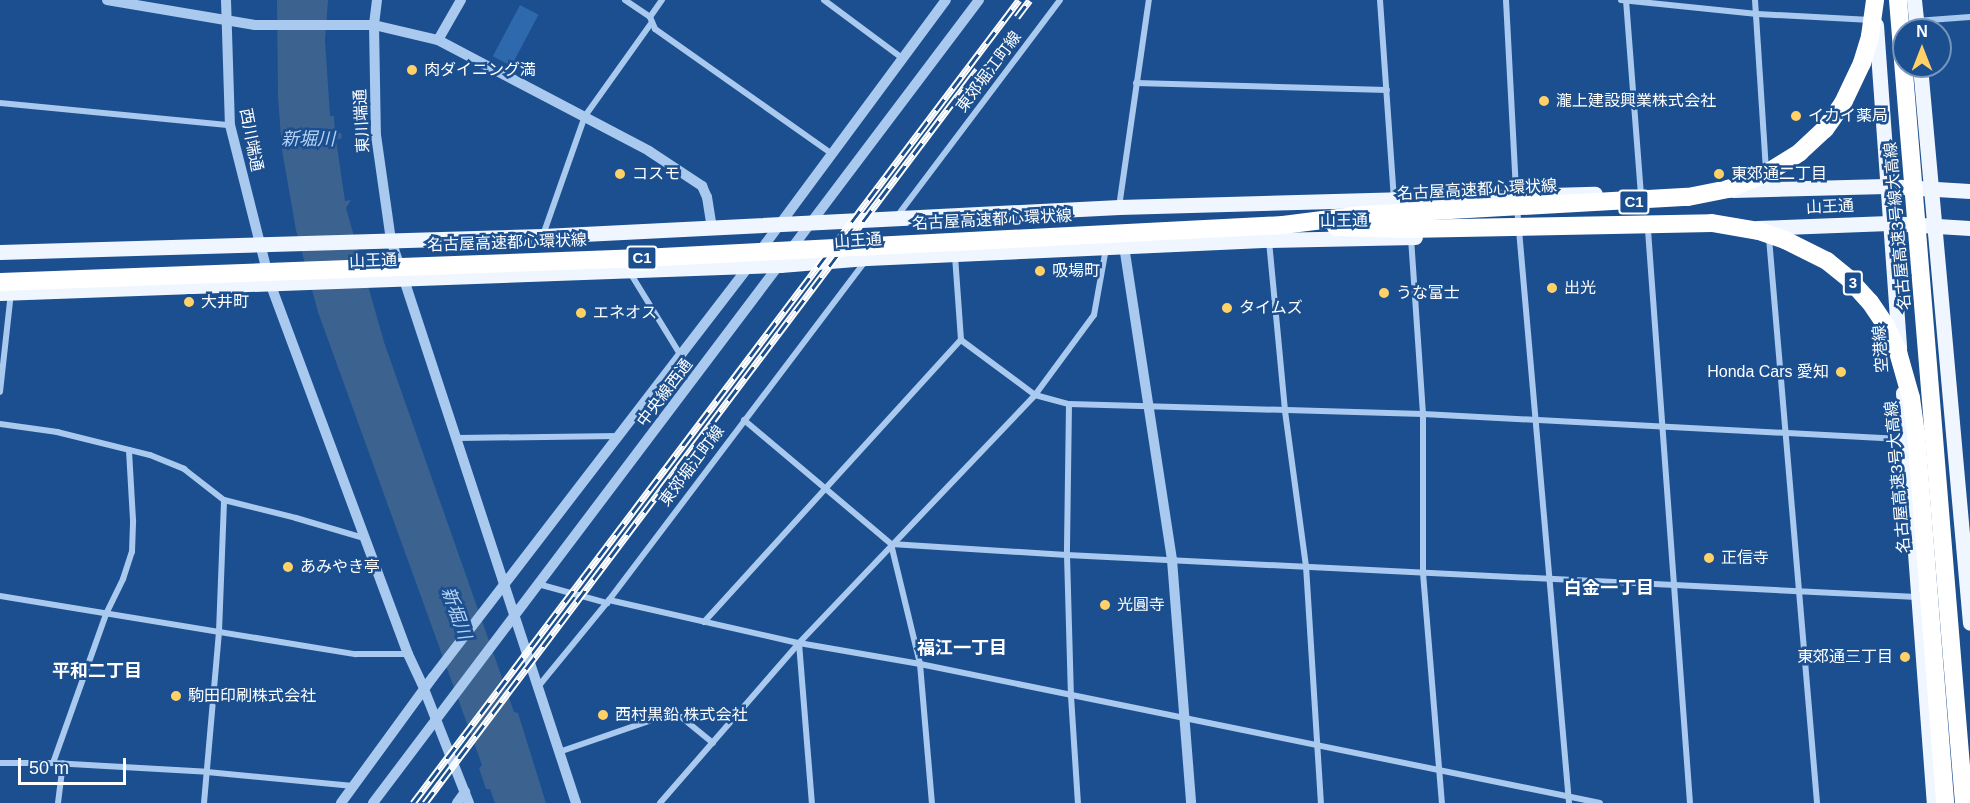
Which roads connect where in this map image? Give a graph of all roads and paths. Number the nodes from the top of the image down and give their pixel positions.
1 (108, 0) edge
2 (225, 0) edge
3 (377, 0) edge
4 (461, 0) edge
5 (625, 0) edge
6 (662, 0) edge
7 (824, 0) edge
8 (946, 0) edge
9 (979, 0) edge
10 (1060, 0) edge
11 (1149, 0) edge
12 (1380, 0) edge
13 (1506, 0) edge
14 (1620, 0) edge
15 (1626, 0) edge
16 (1755, 0) edge
17 (1874, 0) edge
18 (1898, 0) edge
19 (1914, 0) edge
20 (1756, 14) junction
21 (1970, 17) edge
22 (1915, 18) edge
23 (651, 19) junction
24 (224, 20) junction
25 (1875, 20) junction
26 (1952, 20) edge
27 (374, 24) junction
28 (438, 40) junction
29 (902, 58) junction
30 (1921, 78) edge
31 (1136, 83) junction
32 (1387, 90) junction
33 (0, 103) edge
34 (585, 116) junction
35 (230, 125) junction
36 (832, 154) junction
37 (1886, 186) junction
38 (1931, 188) junction
39 (1767, 189) junction
40 (1970, 191) edge
41 (1641, 193) junction
42 (1516, 195) junction
43 (1394, 198) junction
44 (1119, 207) junction
45 (896, 218) junction
46 (812, 222) junction
47 (778, 223) junction
48 (1889, 223) junction
49 (1283, 225) junction
50 (1934, 225) junction
51 (1644, 227) junction
52 (712, 228) junction
53 (1768, 228) junction
54 (1970, 228) edge
55 (1519, 232) junction
56 (543, 236) junction
57 (1411, 237) junction
58 (391, 240) junction
59 (1269, 240) junction
60 (259, 243) junction
61 (1124, 246) junction
62 (1107, 247) junction
63 (0, 252) edge
64 (955, 255) junction
65 (867, 258) junction
66 (780, 265) junction
67 (749, 266) junction
68 (629, 270) junction
69 (406, 278) junction
70 (270, 283) junction
71 (4, 289) edge
72 (961, 340) junction
73 (681, 356) junction
74 (0, 392) edge
75 (1035, 395) junction
76 (1069, 404) junction
77 (1149, 406) junction
78 (1285, 411) junction
79 (1423, 414) junction
80 (744, 420) junction
81 (1537, 420) junction
82 (0, 424) edge
83 (1661, 426) junction
84 (1786, 434) junction
85 (619, 436) junction
86 (458, 438) junction
87 (1906, 439) junction
88 (129, 450) junction
89 (824, 488) junction
90 (224, 500) junction
91 (1966, 526) edge
92 (364, 538) junction
93 (891, 544) junction
94 (1067, 555) junction
95 (1172, 560) junction
96 (1306, 566) junction
97 (1423, 573) junction
98 (1551, 577) junction
99 (506, 583) junction
100 (1675, 583) junction
101 (538, 584) junction
102 (1799, 591) junction
103 (0, 596) edge
104 (1917, 597) junction
105 (1969, 597) edge
106 (608, 602) junction
107 (106, 614) junction
108 (515, 614) junction
109 (704, 622) junction
110 (1970, 623) edge
111 (219, 632) junction
112 (799, 643) junction
113 (408, 654) junction
114 (920, 664) junction
115 (537, 688) junction
116 (424, 689) junction
117 (1071, 696) junction
118 (436, 717) junction
119 (1184, 719) junction
120 (713, 743) junction
121 (1316, 746) junction
122 (558, 752) junction
123 (0, 763) edge
124 (53, 763) junction
125 (63, 763) junction
126 (1439, 771) junction
127 (207, 772) junction
128 (353, 786) junction
129 (467, 797) edge
130 (1569, 800) edge
131 (58, 803) edge
132 (204, 803) edge
133 (341, 803) edge
134 (373, 803) edge
135 (457, 803) edge
136 (576, 803) edge
137 (660, 803) edge
138 (812, 803) edge
139 (932, 803) edge
140 (1078, 803) edge
141 (1191, 803) edge
142 (1321, 803) edge
143 (1442, 803) edge
144 (1600, 803) edge
145 (1690, 803) edge
146 (1816, 803) edge
147 (1934, 803) edge
148 (1945, 803) edge
149 (1964, 803) edge

1 - 24 street
2 - 24 street, 西川端通
3 - 27 street, 東川端通
4 - 28 street
5 - 23 street
6 - 23 street
7 - 29 street
8 - 29 street, 中央線西通
9 - 46 street, 中央線西通
10 - 45 street, 東郊堀江町線
11 - 31 street
12 - 32 street
13 - 42 street
14 - 15 street
15 - 20 street
15 - 41 street
16 - 20 street
17 - 25 main road, 空港線
17 - 49 highway, 名古屋高速都心環状線 / C1, bridge
18 - 149 highway, 名古屋高速3号線大高線, bridge
19 - 22 main road
20 - 25 street
20 - 39 street
21 - 26 street
23 - 34 street
23 - 36 street
24 - 27 street
24 - 35 street, 西川端通
25 - 37 main road, 空港線
27 - 28 street
27 - 58 street, 東川端通
28 - 34 street
29 - 36 street, 中央線西通
30 - 38 main road
31 - 32 street
31 - 44 street
32 - 43 street
33 - 35 street
34 - 52 street
34 - 56 street
35 - 60 street, 西川端通
36 - 47 street, 中央線西通
37 - 38 main road, 山王通
37 - 39 main road, 山王通
37 - 48 main road, 空港線
38 - 40 main road, 山王通
38 - 50 main road
39 - 41 main road, 山王通
41 - 42 main road, 山王通
42 - 43 main road, 山王通
42 - 55 street
43 - 44 main road, 山王通
44 - 45 main road, 山王通
45 - 46 main road, 山王通
46 - 47 main road, 山王通
46 - 66 street, 中央線西通
47 - 52 main road, 山王通
47 - 67 street, 中央線西通
48 - 50 main road, 山王通
48 - 53 main road, 山王通
48 - 87 main road, 空港線
49 - 51 highway, 3, bridge
49 - 71 highway, 名古屋高速都心環状線 / C1, bridge
50 - 54 main road, 山王通
50 - 91 main road
51 - 53 main road, 山王通
51 - 55 main road, 山王通
51 - 83 street
51 - 148 highway, 名古屋高速3号大高線 / 3, bridge
52 - 56 main road, 山王通
53 - 84 street
55 - 57 main road, 山王通
55 - 81 street
56 - 58 main road, 山王通
57 - 59 main road, 山王通
57 - 79 street
58 - 60 main road, 山王通
58 - 69 street, 東川端通
59 - 61 main road, 山王通
59 - 78 street
60 - 63 main road, 山王通
60 - 70 street, 西川端通
61 - 62 main road, 山王通
61 - 77 street
62 - 64 main road, 山王通
62 - 75 street
64 - 65 main road, 山王通
64 - 72 street
65 - 66 main road, 山王通
65 - 80 street, 東郊堀江町線
66 - 67 main road, 山王通
66 - 101 street, 中央線西通
67 - 68 main road, 山王通
67 - 73 street, 中央線西通
68 - 69 main road, 山王通
68 - 73 street
69 - 70 main road, 山王通
69 - 86 street, 東川端通
70 - 71 main road, 山王通
70 - 92 street, 西川端通
71 - 74 street
72 - 75 street
72 - 89 street
73 - 85 street, 中央線西通
75 - 76 street
75 - 93 street
76 - 77 street
76 - 94 street
77 - 78 street
77 - 95 street
78 - 79 street
78 - 96 street
79 - 81 street
79 - 97 street
80 - 89 street
80 - 106 street, 東郊堀江町線
81 - 83 street
81 - 98 street
82 - 88 street
83 - 84 street
83 - 100 street
84 - 87 street
84 - 102 street
85 - 86 street
85 - 99 street, 中央線西通
86 - 99 street, 東川端通
87 - 104 main road, 空港線
88 - 90 street
88 - 107 street
89 - 93 street
89 - 109 street
90 - 92 street
90 - 111 street
91 - 105 main road
92 - 113 street, 西川端通
93 - 94 street
93 - 112 street
93 - 114 street
94 - 95 street
94 - 117 street
95 - 96 street
95 - 119 street
96 - 97 street
96 - 121 street
97 - 98 street
97 - 126 street
98 - 100 street
98 - 130 street
99 - 108 street, 東川端通
99 - 116 street, 中央線西通
100 - 102 street
100 - 145 street
101 - 106 street
101 - 108 street, 中央線西通
102 - 104 street
102 - 146 street
103 - 107 street
104 - 105 street
104 - 147 main road, 空港線
105 - 110 main road
106 - 109 street
106 - 115 street, 東郊堀江町線
107 - 111 street
107 - 124 street
108 - 115 street, 東川端通
108 - 118 street, 中央線西通
109 - 112 street
111 - 113 street
111 - 127 street
112 - 114 street
112 - 120 street
112 - 138 street
113 - 116 street, 西川端通
114 - 117 street
114 - 139 street
115 - 122 street, 東川端通
116 - 118 street, 西川端通
116 - 128 street, 中央線西通
117 - 119 street
117 - 140 street
118 - 129 street, 西川端通
118 - 134 street, 中央線西通
119 - 121 street
119 - 141 street
120 - 122 street
120 - 137 street
121 - 126 street
121 - 142 street
122 - 136 street, 東川端通
123 - 124 street
124 - 125 street
125 - 127 street
125 - 131 street
126 - 130 street
126 - 143 street
127 - 128 street
127 - 132 street
128 - 133 street, 中央線西通
129 - 135 street
130 - 144 street

